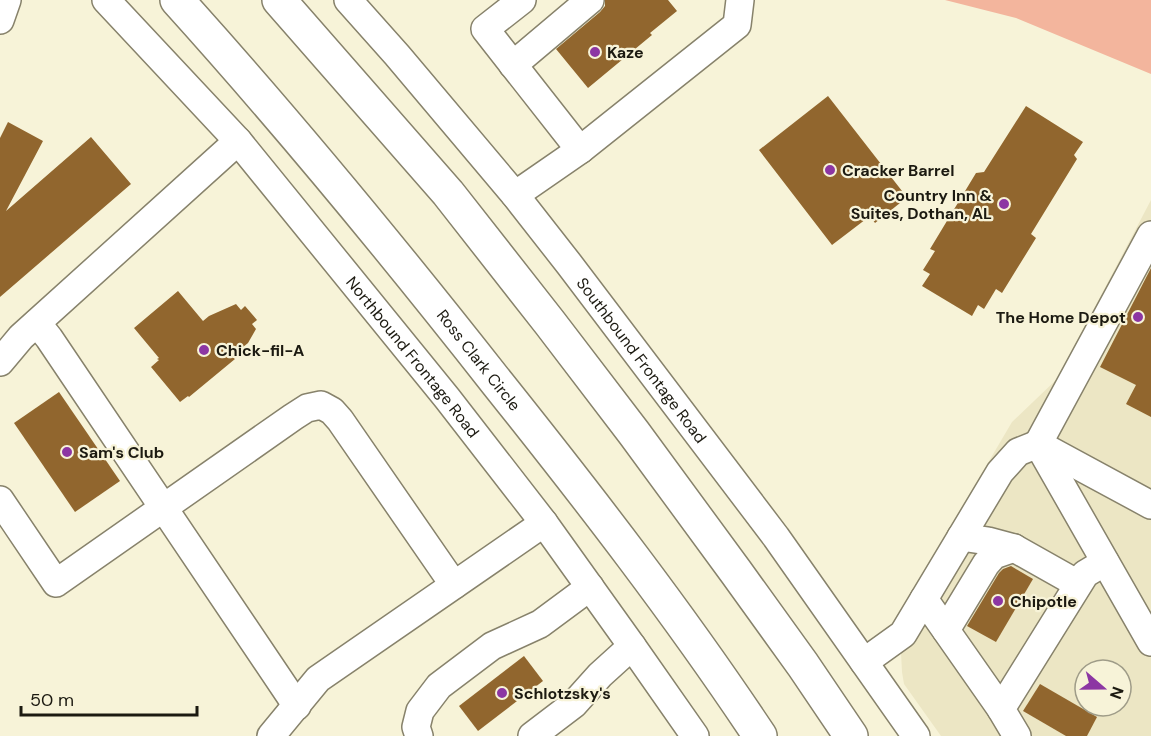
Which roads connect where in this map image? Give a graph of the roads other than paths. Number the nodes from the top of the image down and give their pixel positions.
1 (7, 0) edge
2 (106, 0) edge
3 (177, 0) edge
4 (279, 0) edge
5 (348, 0) edge
6 (522, 0) edge
7 (590, 0) edge
8 (740, 0) edge
9 (0, 20) edge
10 (513, 65) junction
11 (238, 141) junction
12 (580, 150) junction
13 (515, 195) junction
14 (1151, 235) edge
15 (37, 323) junction
16 (0, 362) edge
17 (1038, 444) junction
18 (0, 500) edge
19 (1151, 505) edge
20 (164, 509) junction
21 (544, 523) junction
22 (961, 537) junction
23 (1014, 548) junction
24 (1105, 562) junction
25 (454, 585) junction
26 (1078, 585) junction
27 (590, 587) junction
28 (924, 599) junction
29 (946, 630) junction
30 (1151, 642) edge
31 (632, 646) junction
32 (864, 662) junction
33 (297, 706) junction
34 (1001, 709) junction
35 (271, 736) edge
36 (419, 736) edge
37 (532, 736) edge
38 (695, 736) edge
39 (760, 736) edge
40 (850, 736) edge
41 (916, 736) edge
42 (1017, 736) edge

1 - 9 street
2 - 11 street, Northbound Frontage Road
3 - 39 highway, Ross Clark Circle
4 - 40 highway
5 - 13 street, Southbound Frontage Road
6 - 10 street
7 - 10 street
8 - 12 street
10 - 12 street
11 - 15 street
11 - 21 street, Northbound Frontage Road
12 - 13 street
13 - 32 street, Southbound Frontage Road
14 - 17 street
15 - 16 street
15 - 20 street
17 - 19 street
17 - 22 street
17 - 24 street
18 - 20 street
20 - 25 street
20 - 33 street
21 - 25 street
21 - 27 street, Northbound Frontage Road
22 - 23 street
22 - 28 street
23 - 26 street
23 - 29 street
24 - 26 street
24 - 30 street
25 - 33 street
26 - 34 street
27 - 31 street, Northbound Frontage Road
27 - 36 street
28 - 29 street
28 - 32 street
29 - 34 street
31 - 37 street
31 - 38 street, Northbound Frontage Road
32 - 41 street, Southbound Frontage Road
33 - 35 street
34 - 42 street

